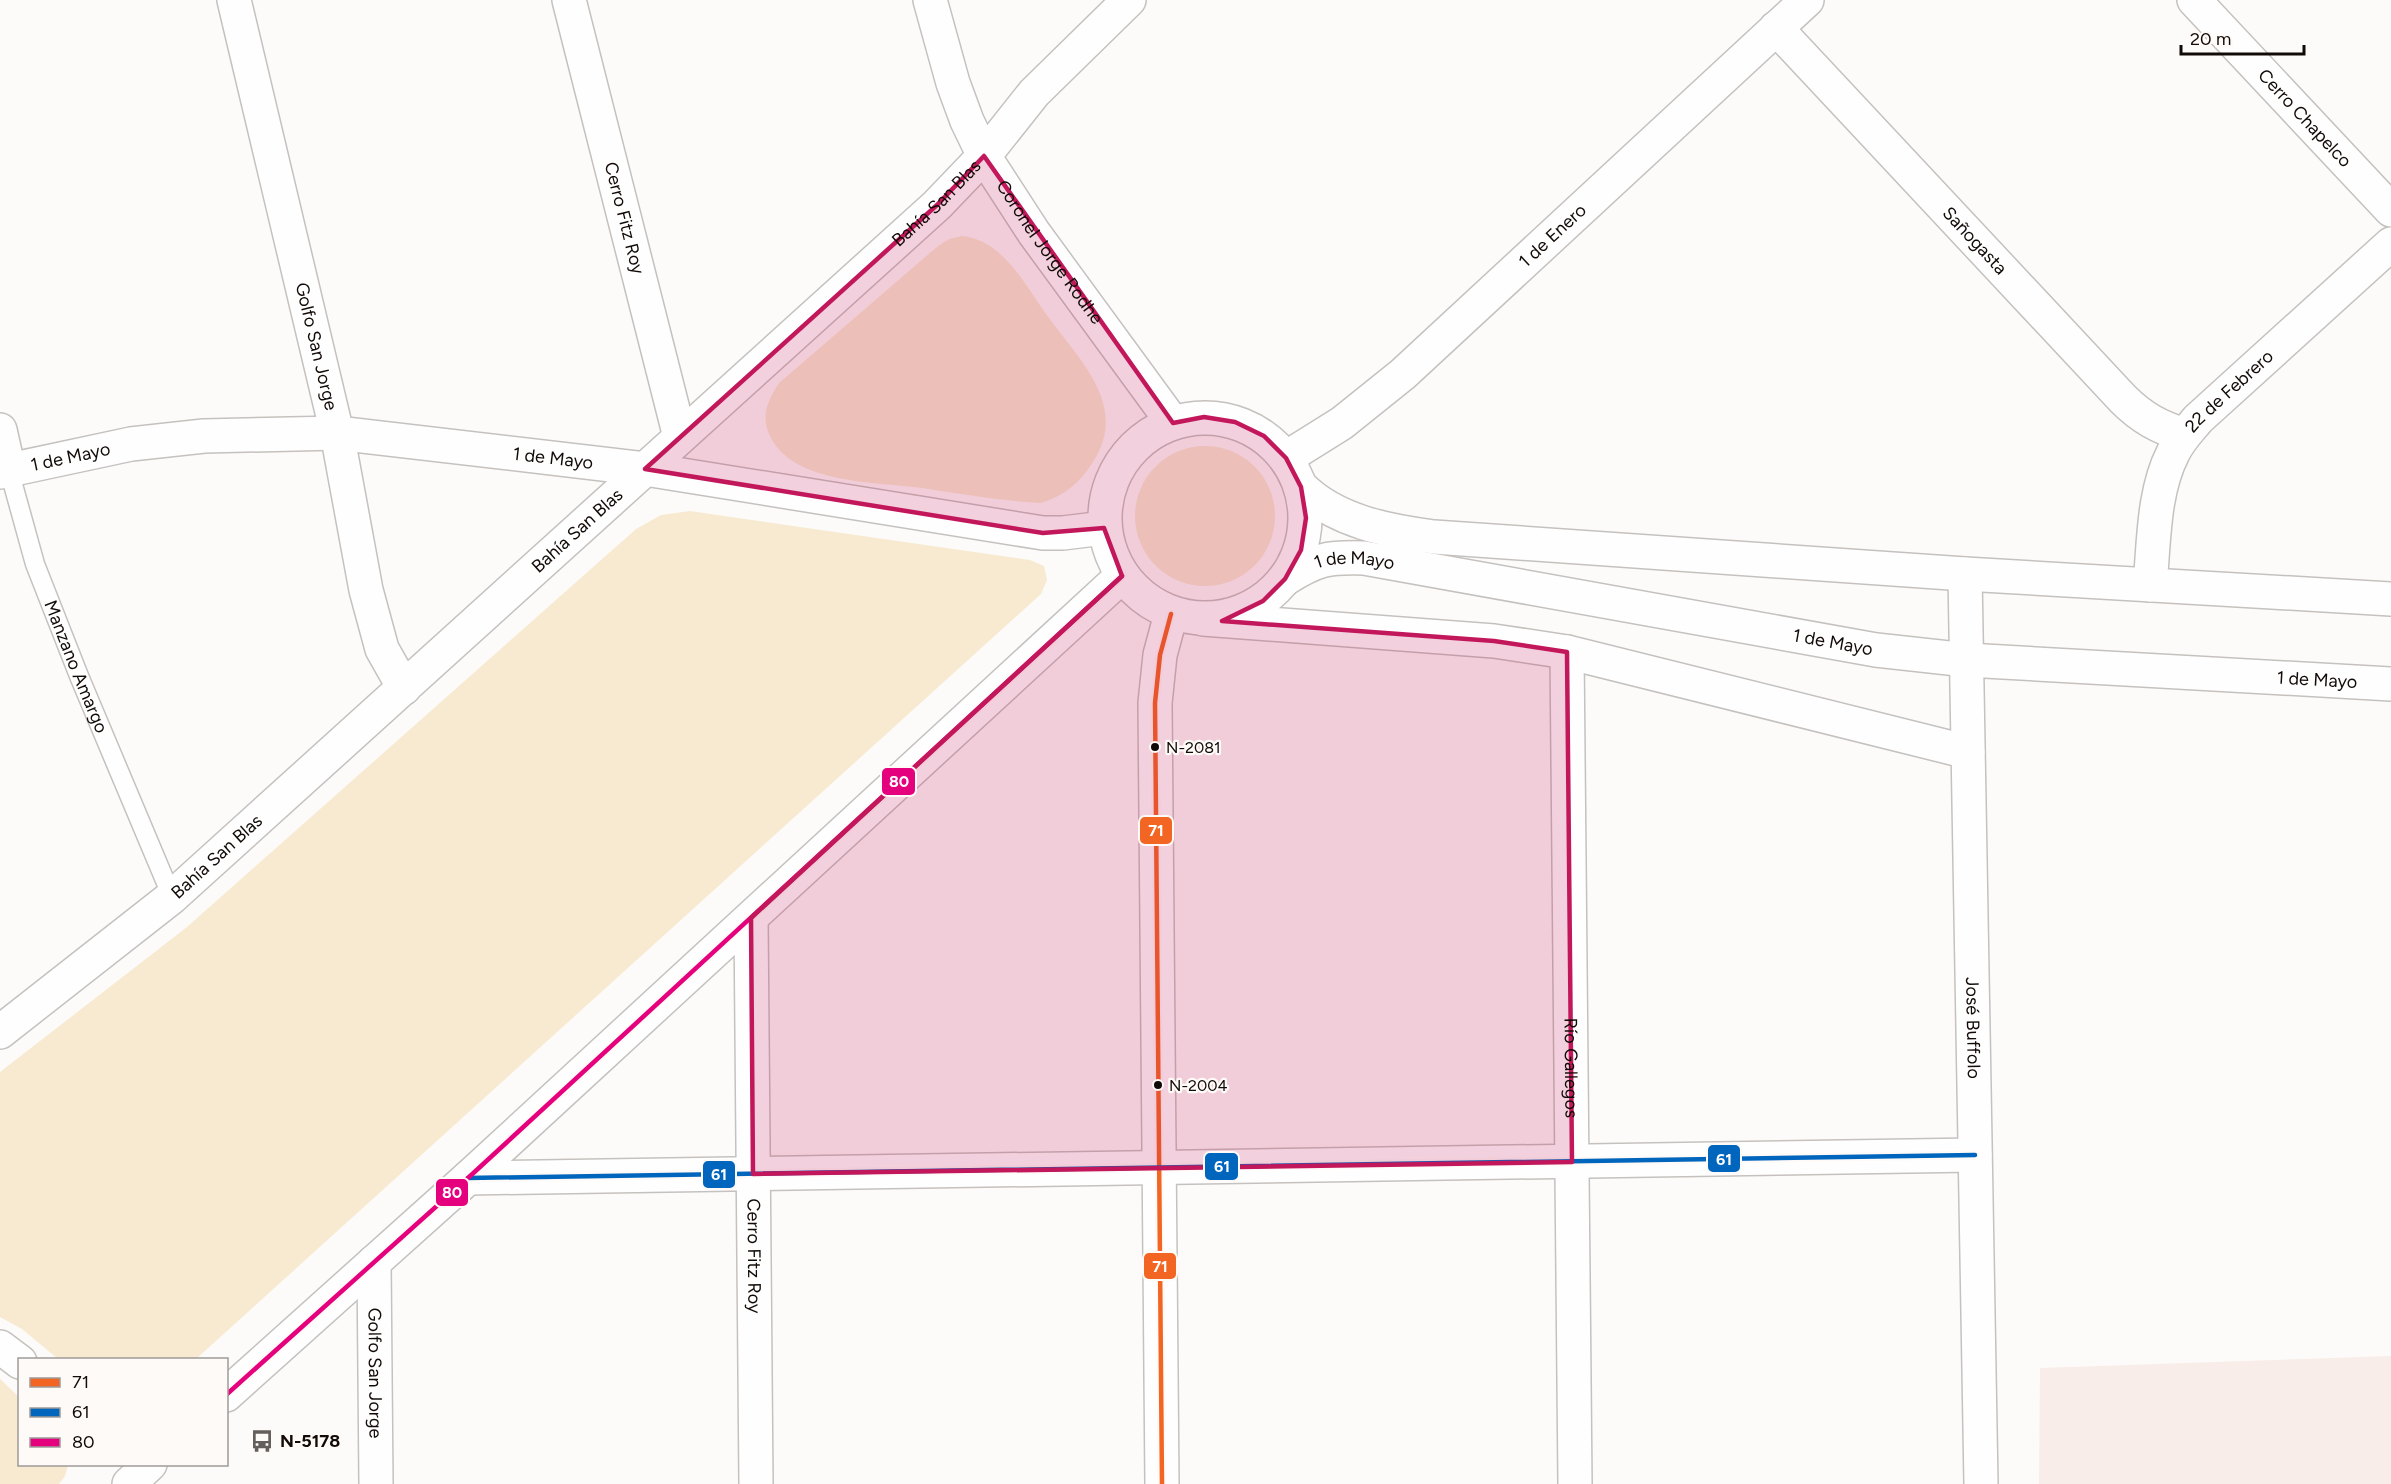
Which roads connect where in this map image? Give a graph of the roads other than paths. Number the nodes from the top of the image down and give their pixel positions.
1 (234, 0) edge
2 (569, 0) edge
3 (930, 0) edge
4 (1129, 0) edge
5 (1807, 0) edge
6 (2194, 0) edge
7 (1776, 28) junction
8 (984, 156) junction
9 (2391, 210) edge
10 (2391, 244) edge
11 (1173, 423) junction
12 (0, 430) edge
13 (337, 433) junction
14 (2184, 435) junction
15 (680, 437) junction
16 (645, 469) junction
17 (5, 471) edge
18 (1293, 473) junction
19 (1104, 528) junction
20 (1965, 574) junction
21 (1122, 576) junction
22 (1286, 579) junction
23 (2150, 585) junction
24 (2391, 599) edge
25 (1171, 614) junction
26 (1203, 619) junction
27 (1567, 651) junction
28 (1967, 660) junction
29 (2391, 684) edge
30 (404, 688) junction
31 (1968, 752) junction
32 (172, 897) junction
33 (751, 918) junction
34 (0, 1032) edge
35 (1975, 1155) junction
36 (1572, 1162) junction
37 (1159, 1168) junction
38 (753, 1174) junction
39 (468, 1178) junction
40 (374, 1262) junction
41 (0, 1347) edge
42 (18, 1360) edge
43 (228, 1393) edge
44 (376, 1484) edge
45 (756, 1484) edge
46 (1162, 1484) edge
47 (1575, 1484) edge
48 (1981, 1484) edge

1 - 13 street, Golfo San Jorge
2 - 15 street, Cerro Fitz Roy
3 - 8 street, Coronel Jorge Rodhe
4 - 8 street, Bahía San Blas
5 - 7 street, 1 de Enero
6 - 9 street, Cerro Chapelco
7 - 14 street, Sañogasta
7 - 18 street, 1 de Enero
8 - 11 street, Coronel Jorge Rodhe
8 - 15 street, Bahía San Blas
10 - 14 street, 22 de Febrero
11 - 18 street
11 - 19 street
12 - 17 street, Manzano Amargo
13 - 16 street, 1 de Mayo
13 - 17 street, 1 de Mayo
13 - 30 street, Golfo San Jorge
14 - 23 street, 22 de Febrero
15 - 16 street, Bahía San Blas
16 - 19 street, 1 de Mayo
16 - 30 street, Bahía San Blas
17 - 32 lane, Manzano Amargo
18 - 20 street, 1 de Mayo
18 - 22 street
19 - 21 street
20 - 23 street, 1 de Mayo
20 - 28 street, José Buffolo
21 - 25 street
21 - 33 street
22 - 26 street
22 - 28 street, 1 de Mayo
23 - 24 street, 1 de Mayo
25 - 26 street
25 - 37 street
26 - 27 street
27 - 31 street
27 - 36 street, Río Gallegos
28 - 29 street, 1 de Mayo
28 - 31 street, José Buffolo
30 - 32 street, Bahía San Blas
31 - 35 street, José Buffolo
32 - 34 street, Bahía San Blas
33 - 38 street, Cerro Fitz Roy
33 - 39 street
35 - 36 street
35 - 48 street, José Buffolo
36 - 37 street
36 - 47 street, Río Gallegos
37 - 38 street
37 - 46 street
38 - 39 street
38 - 45 street, Cerro Fitz Roy
39 - 40 street
40 - 43 street
40 - 44 street, Golfo San Jorge
41 - 42 street

